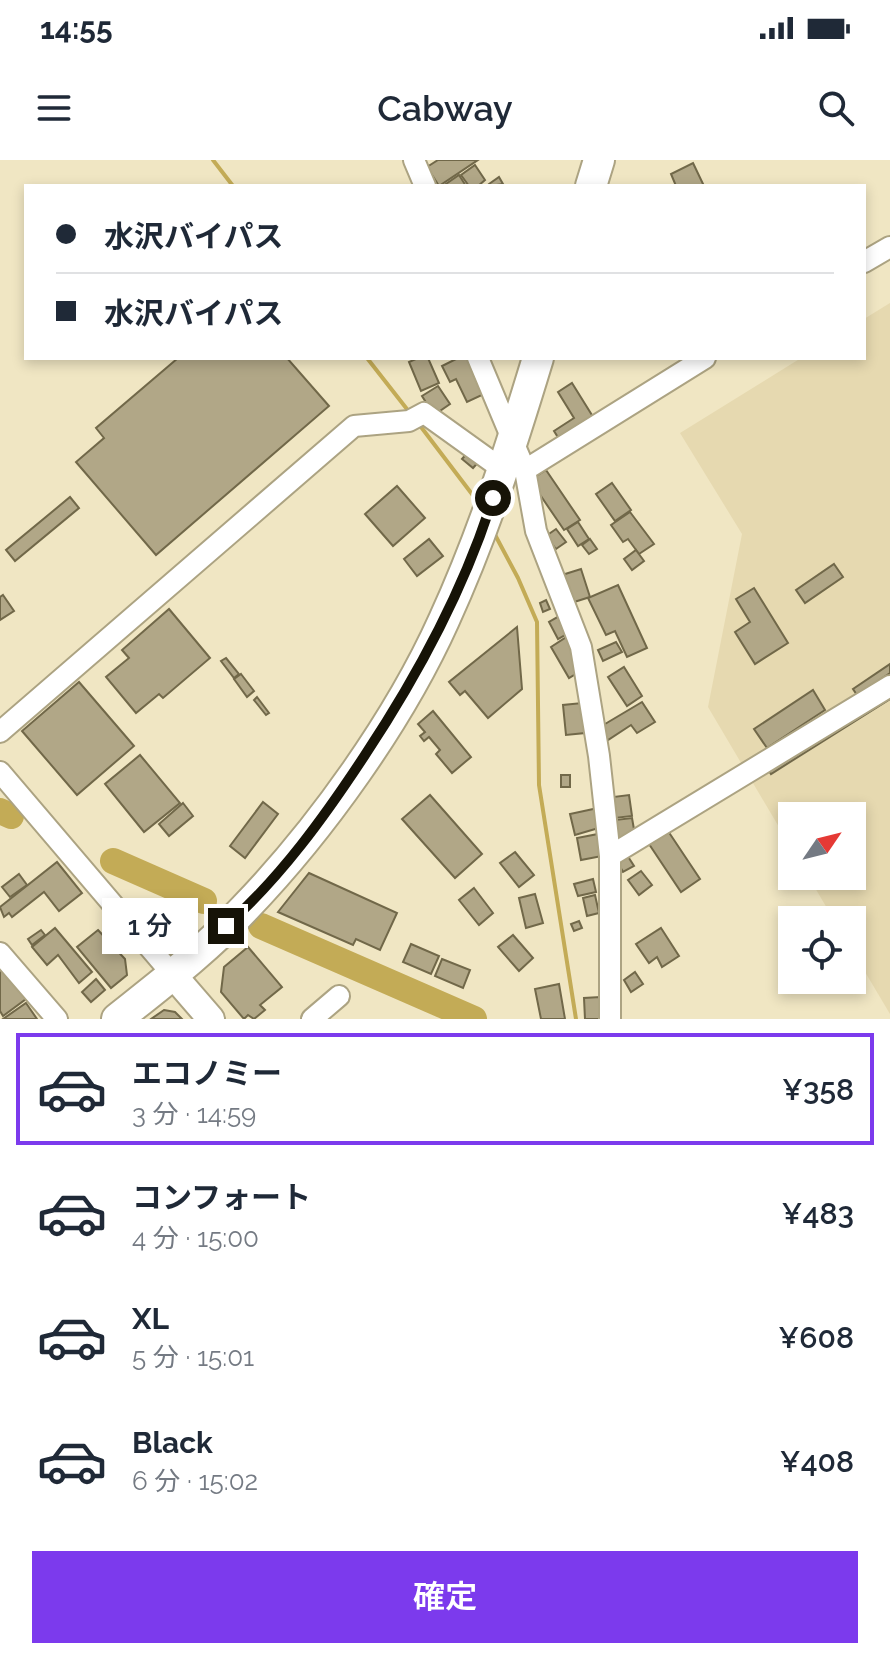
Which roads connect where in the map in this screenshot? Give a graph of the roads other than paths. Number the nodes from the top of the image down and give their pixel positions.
1 (414, 160) edge
2 (599, 160) edge
3 (424, 184) edge
4 (592, 184) edge
5 (890, 247) edge
6 (866, 261) edge
7 (479, 360) edge
8 (538, 360) edge
9 (701, 360) edge
10 (513, 461) junction
11 (890, 686) edge
12 (0, 732) edge
13 (0, 772) edge
14 (610, 856) junction
15 (0, 953) edge
16 (173, 975) junction
17 (339, 996) dead end
18 (57, 1019) edge
19 (117, 1019) edge
20 (211, 1019) edge
21 (312, 1019) edge
22 (610, 1019) edge

1 - 3 street
2 - 4 highway
5 - 6 street
7 - 10 street
8 - 10 highway
9 - 10 street
10 - 12 street
10 - 14 street
10 - 16 highway
11 - 14 street
13 - 16 street
14 - 22 street
15 - 18 street
16 - 19 highway
16 - 20 main road
17 - 21 street

